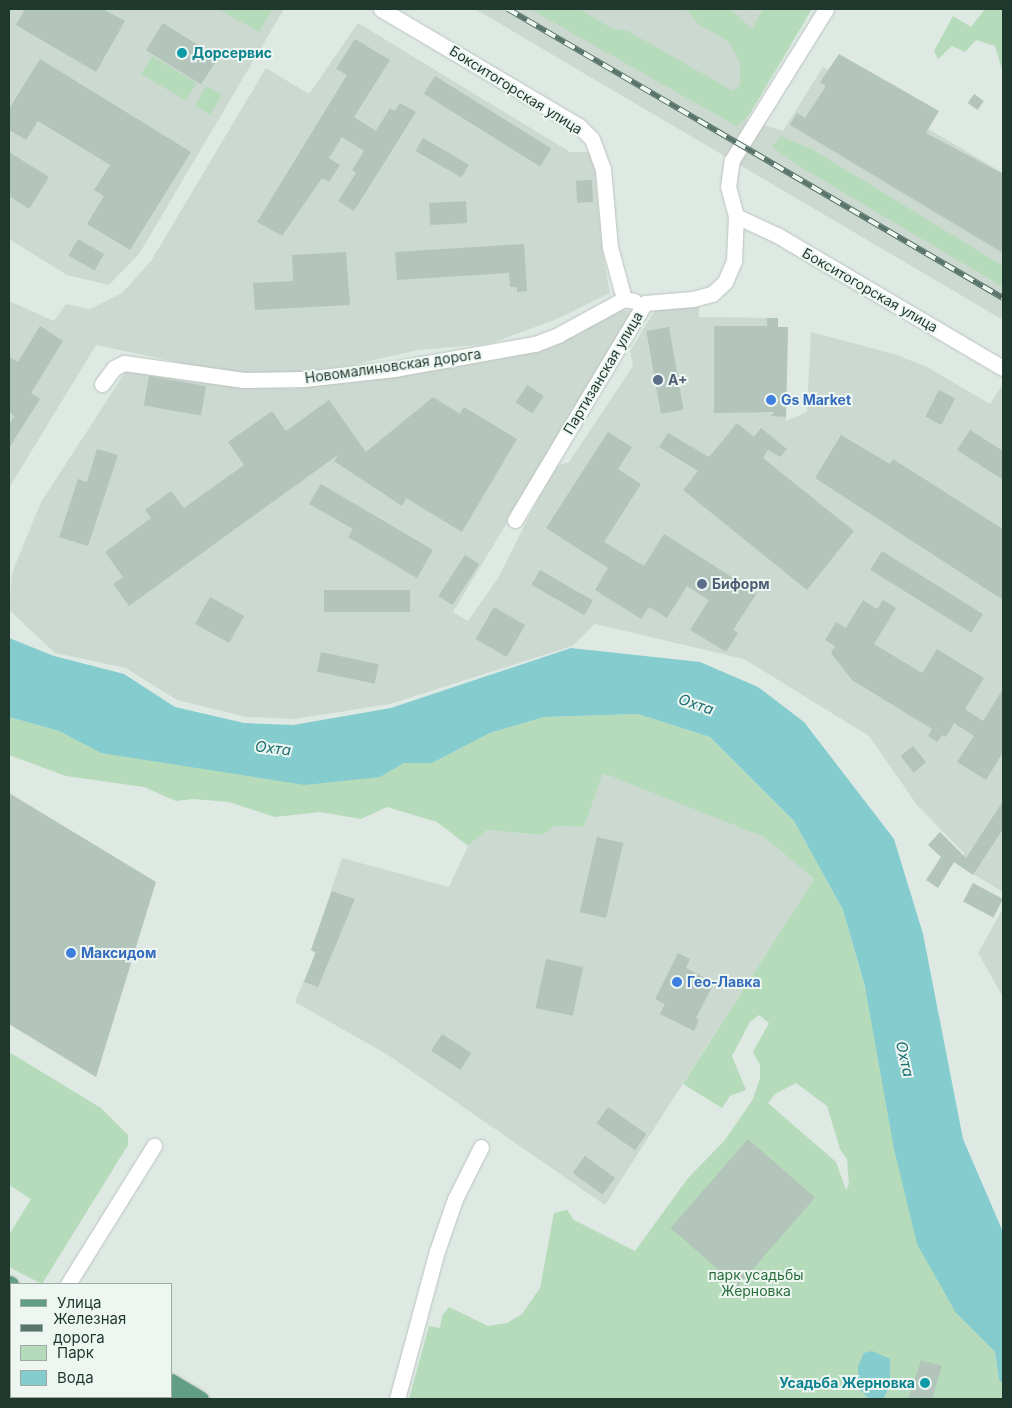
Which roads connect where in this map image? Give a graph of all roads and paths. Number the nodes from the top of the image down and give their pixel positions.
1 (381, 9) edge
2 (826, 9) edge
3 (736, 216) junction
4 (624, 299) junction
5 (645, 303) junction
6 (1003, 368) edge
7 (102, 384) dead end
8 (515, 520) dead end
9 (154, 1146) dead end
10 (481, 1147) dead end
11 (69, 1283) edge
12 (172, 1382) edge
13 (201, 1399) edge
14 (397, 1399) edge

1 - 4 street, Бокситогорская улица
2 - 3 street, Партизанская улица
3 - 5 street, Партизанская улица
3 - 6 street, Бокситогорская улица
4 - 5 street
4 - 7 street, Новомалиновская дорога
5 - 8 street, Партизанская улица
9 - 11 street
10 - 14 street
12 - 13 main road

